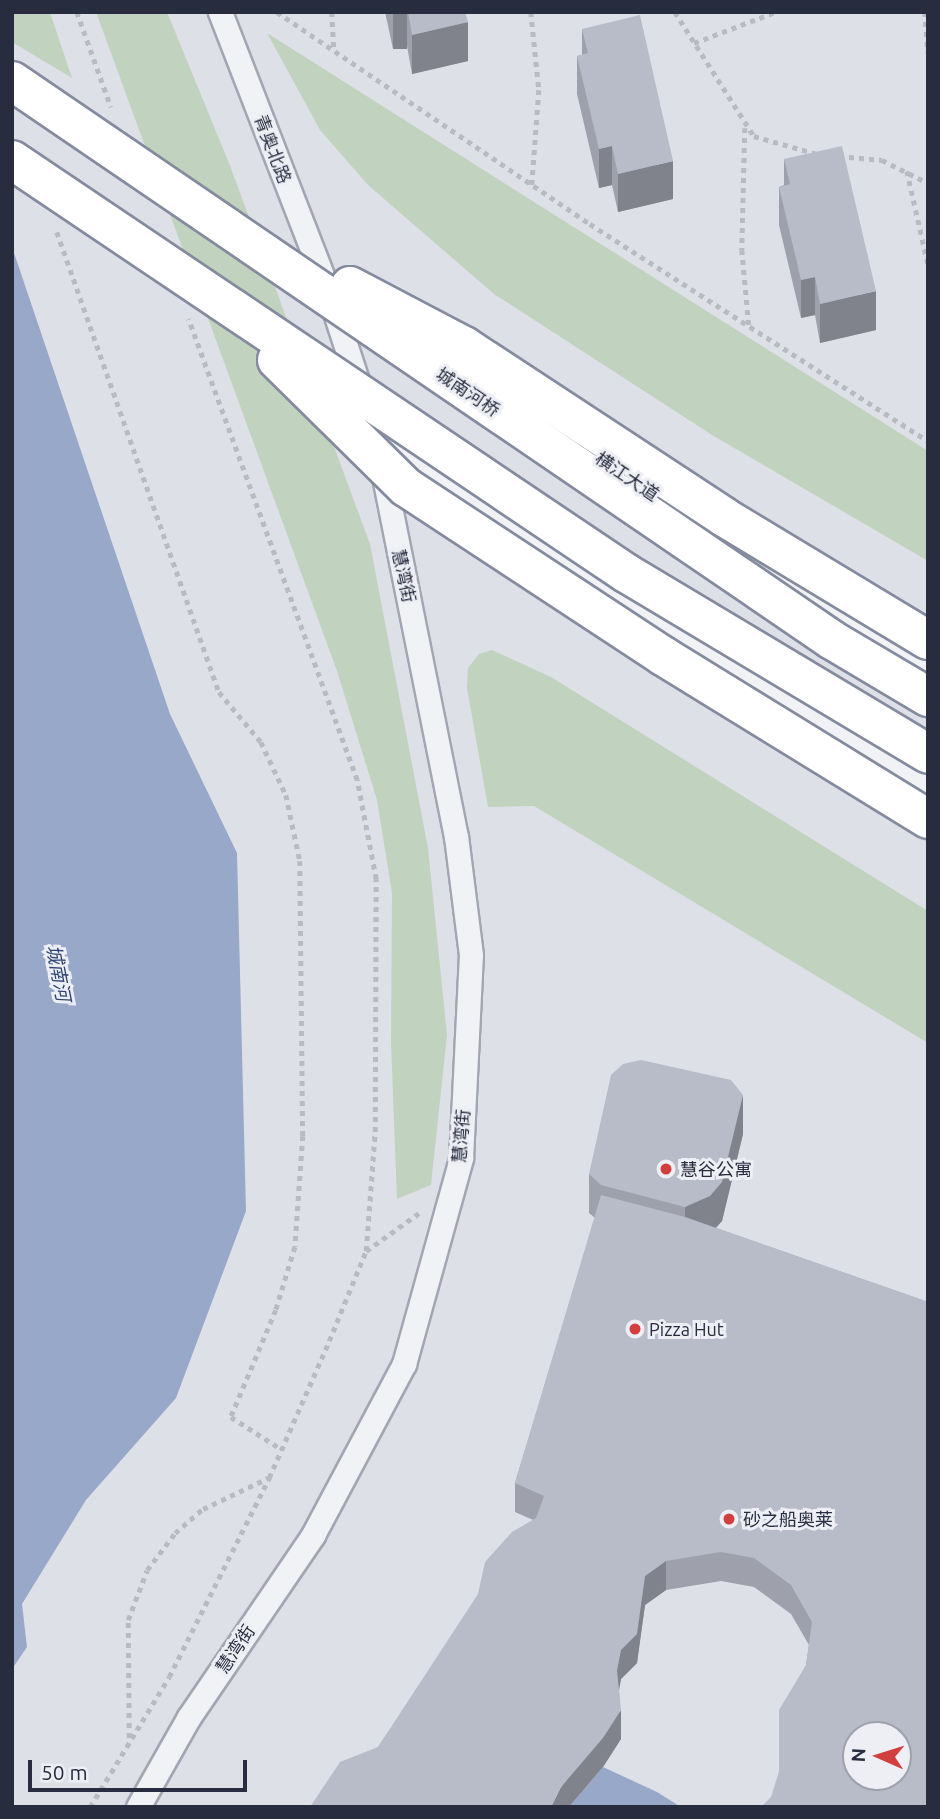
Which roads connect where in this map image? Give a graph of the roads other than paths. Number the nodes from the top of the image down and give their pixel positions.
1 (220, 12) edge
2 (12, 81) edge
3 (12, 160) edge
4 (181, 197) junction
5 (326, 285) junction
6 (199, 304) junction
7 (375, 436) junction
8 (928, 640) edge
9 (928, 667) edge
10 (928, 697) edge
11 (928, 754) edge
12 (928, 787) edge
13 (928, 818) edge
14 (138, 1807) edge

1 - 5 street, 青奥北路
2 - 4 highway, 城南河桥, bridge
3 - 6 highway, bridge
4 - 8 highway, bridge
4 - 10 highway, 城南河桥, bridge
5 - 7 street, 青奥北路
5 - 9 street, 横江大道
6 - 11 highway, bridge
6 - 13 highway, bridge
7 - 12 street
7 - 14 street, 慧湾街

